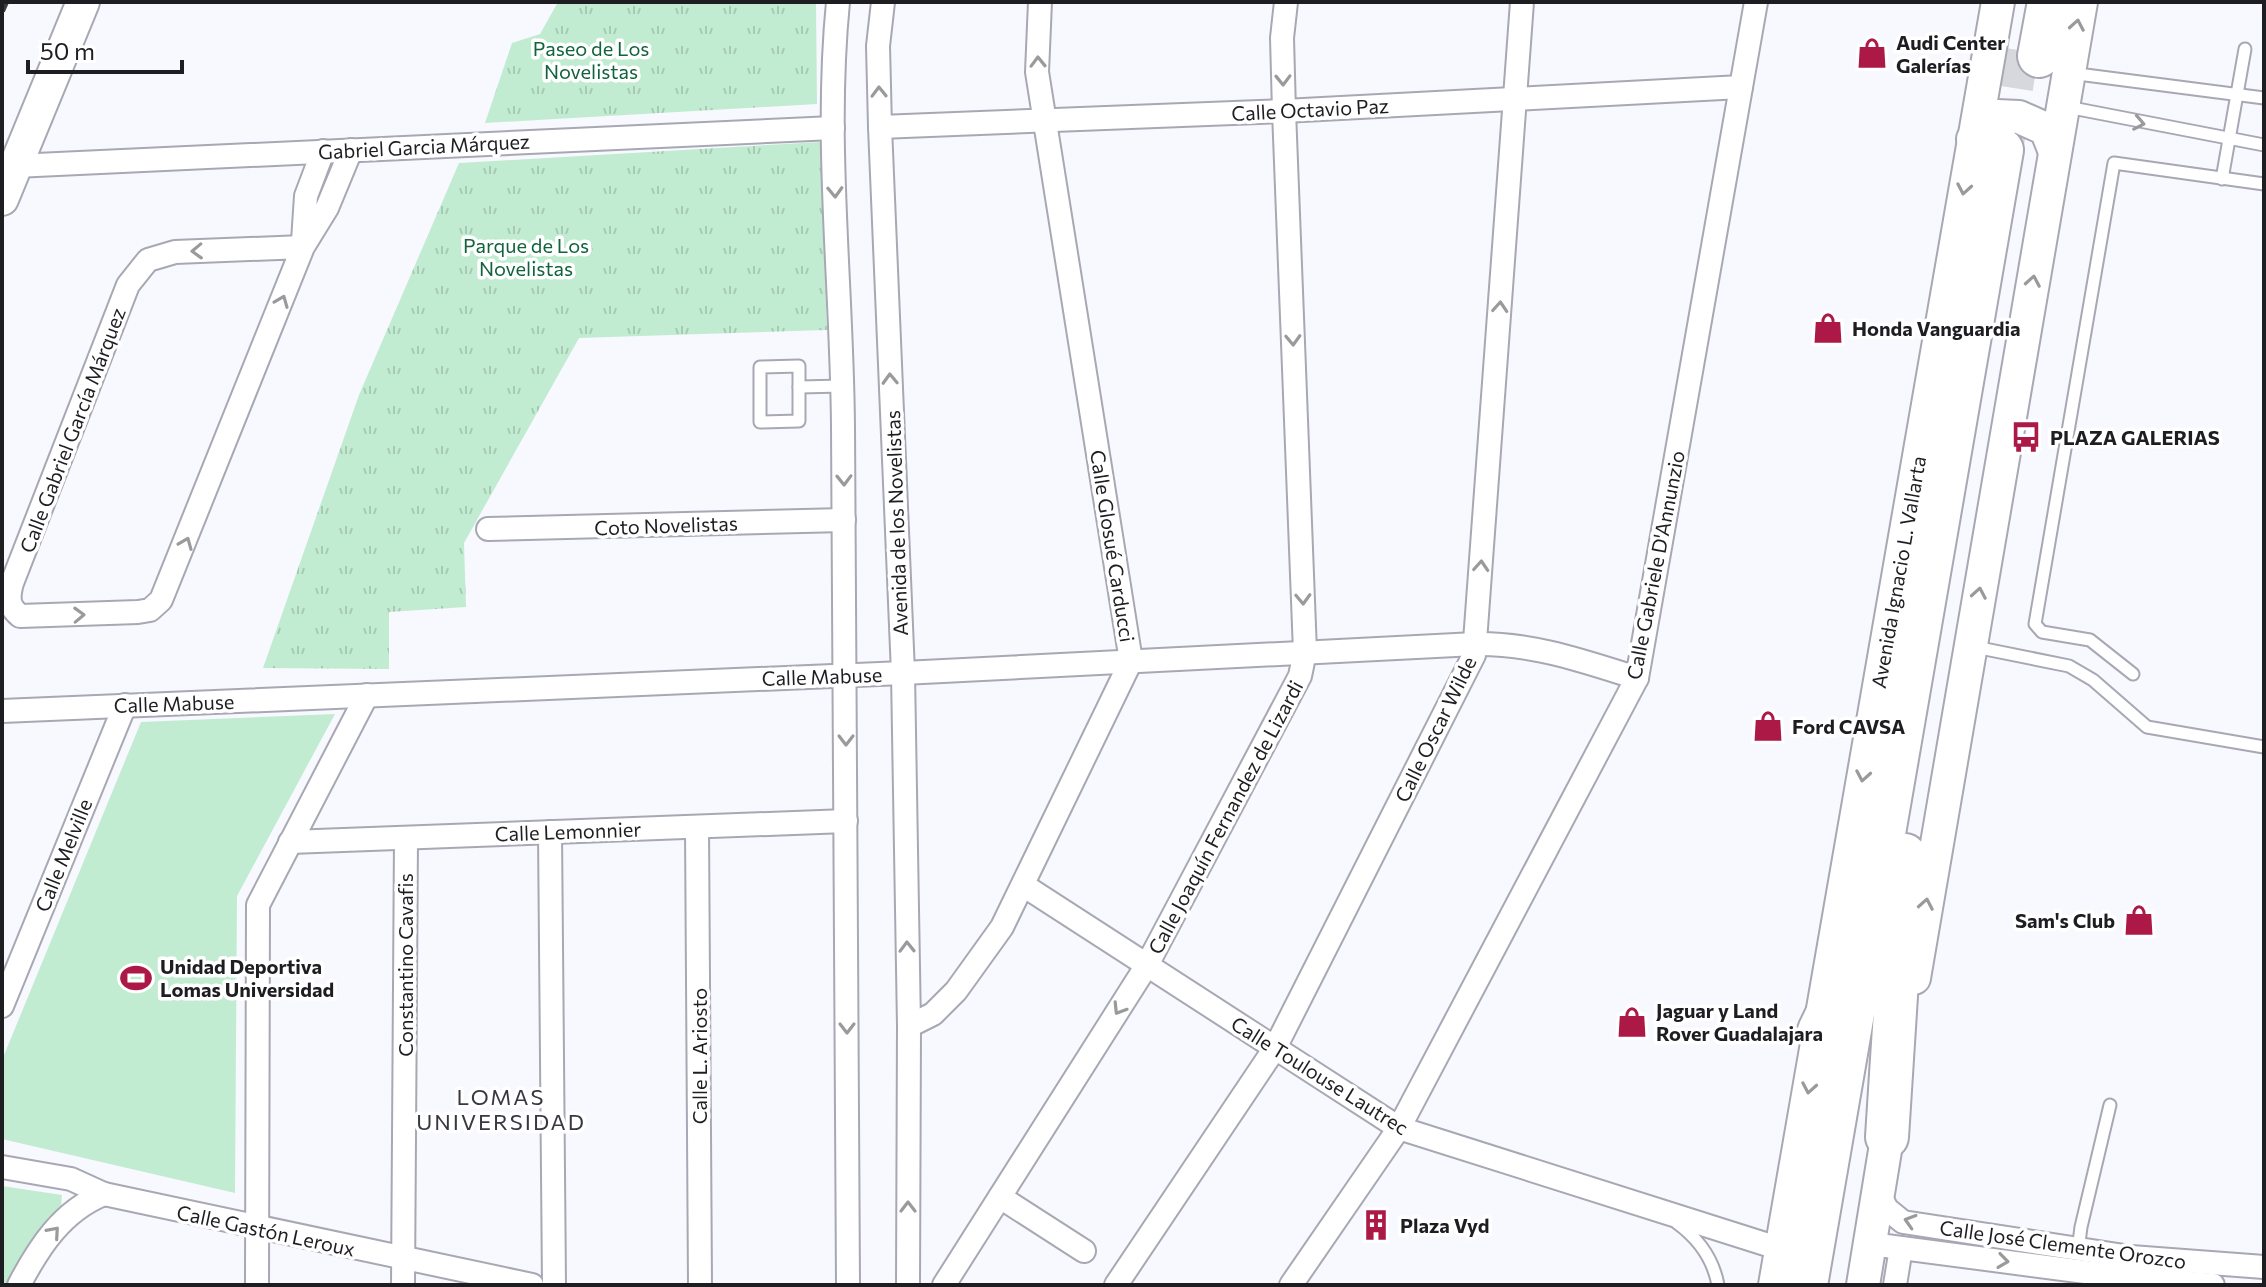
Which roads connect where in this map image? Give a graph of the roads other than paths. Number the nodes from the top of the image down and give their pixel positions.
1 (83, 2) edge
2 (838, 2) edge
3 (883, 2) edge
4 (1040, 2) edge
5 (1286, 2) edge
6 (1522, 2) edge
7 (1756, 2) edge
8 (1998, 2) edge
9 (2027, 2) edge
10 (2049, 2) edge
11 (2081, 2) edge
12 (2245, 49) dead end
13 (2028, 61) junction
14 (1741, 87) junction
15 (2237, 95) junction
16 (2264, 98) edge
17 (1515, 99) junction
18 (2063, 106) junction
19 (1284, 111) junction
20 (1045, 121) junction
21 (880, 127) junction
22 (833, 128) junction
23 (2229, 139) junction
24 (2264, 145) edge
25 (2013, 148) junction
26 (351, 150) junction
27 (323, 151) junction
28 (15, 166) junction
29 (2222, 179) junction
30 (2264, 184) edge
31 (2, 199) edge
32 (303, 247) junction
33 (843, 386) junction
34 (799, 387) junction
35 (844, 520) junction
36 (488, 529) dead end
37 (1475, 644) junction
38 (1970, 646) junction
39 (1305, 652) junction
40 (1131, 661) junction
41 (903, 673) junction
42 (2133, 674) dead end
43 (846, 675) junction
44 (1637, 678) junction
45 (367, 695) junction
46 (125, 705) junction
47 (2, 711) edge
48 (2264, 747) edge
49 (846, 821) junction
50 (1907, 824) junction
51 (697, 827) junction
52 (550, 832) junction
53 (406, 838) junction
54 (290, 842) junction
55 (1023, 885) junction
56 (1868, 933) junction
57 (1147, 965) junction
58 (2, 1006) edge
59 (909, 1026) junction
60 (1819, 1031) junction
61 (1275, 1048) junction
62 (2110, 1105) dead end
63 (1399, 1128) junction
64 (1887, 1137) junction
65 (2, 1167) edge
66 (1877, 1190) junction
67 (104, 1194) junction
68 (1000, 1197) junction
69 (1661, 1211) junction
70 (257, 1228) junction
71 (1886, 1246) junction
72 (1781, 1249) junction
73 (1084, 1251) dead end
74 (403, 1260) junction
75 (2076, 1260) junction
76 (2264, 1267) edge
77 (19, 1285) edge
78 (257, 1285) edge
79 (403, 1285) edge
80 (532, 1285) edge
81 (554, 1285) edge
82 (700, 1285) edge
83 (848, 1285) edge
84 (908, 1285) edge
85 (944, 1285) edge
86 (1116, 1285) edge
87 (1291, 1285) edge
88 (1718, 1285) edge
89 (1775, 1285) edge
90 (1806, 1285) edge
91 (1825, 1285) edge
92 (1863, 1285) edge
93 (1895, 1285) edge
94 (2213, 1285) edge

1 - 28 street
2 - 22 street
21 -> 3 street, Avenida de los Novelistas
20 -> 4 street, Calle Glosué Carducci
5 -> 19 street, Calle Joaquín Fernandez de Lizardi
6 - 17 street, Calle Oscar Wilde
7 - 14 street, Calle Gabriele D'Annunzio
8 - 13 street, Avenida Ignacio L. Vallarta
9 - 13 highway, Avenida Ignacio L. Vallarta
10 - 13 highway, Avenida Ignacio L. Vallarta
13 -> 11 street, Avenida Ignacio L. Vallarta
12 - 15 lane
13 - 15 lane
13 - 18 street, Avenida Ignacio L. Vallarta
13 - 18 street
13 - 25 street, Avenida Ignacio L. Vallarta
14 - 17 street, Calle Octavio Paz
14 - 44 street, Calle Gabriele D'Annunzio
15 - 16 lane
15 - 23 lane
17 - 19 street, Calle Octavio Paz
37 -> 17 street, Calle Oscar Wilde
18 -> 23 lane
18 - 25 street, Avenida Ignacio L. Vallarta
19 - 20 street, Calle Octavio Paz
19 -> 39 street, Calle Joaquín Fernandez de Lizardi
20 - 21 street, Calle Octavio Paz
20 - 40 street, Calle Glosué Carducci
41 -> 21 street, Avenida de los Novelistas
22 - 26 street, Gabriel Garcia Márquez
22 -> 33 street
23 - 24 lane
23 - 29 lane
38 -> 25 street, Avenida Ignacio L. Vallarta
25 - 50 highway, Avenida Ignacio L. Vallarta
25 - 56 highway, Avenida Ignacio L. Vallarta
25 -> 60 street, Avenida Ignacio L. Vallarta
26 - 27 street, Gabriel Garcia Márquez
26 - 32 street, Calle Gabriel García Márquez
27 - 28 street, Gabriel Garcia Márquez
27 - 32 street, Calle Gabriel García Márquez
28 - 31 street
29 - 30 lane
29 - 42 lane
32 -> 32 street, Calle Gabriel García Márquez
33 - 34 lane
33 -> 35 street
34 - 34 lane
35 - 36 street, Coto Novelistas
35 - 43 street
37 - 39 street, Calle Mabuse
37 - 44 street, Calle Mabuse
37 - 61 street, Calle Oscar Wilde
38 - 48 lane
64 -> 38 street, Avenida Ignacio L. Vallarta
39 - 40 street, Calle Mabuse
39 - 57 street, Calle Joaquín Fernandez de Lizardi
40 - 41 street, Calle Mabuse
40 - 55 street, Calle Glosué Carducci
41 - 43 street, Calle Mabuse
59 -> 41 street, Avenida de los Novelistas
43 - 45 street, Calle Mabuse
43 -> 49 street
44 - 63 street, Calle Gabriele D'Annunzio
45 - 46 street, Calle Mabuse
45 - 54 street
46 - 47 street, Calle Mabuse
46 - 58 street, Calle Melville
49 - 51 street, Calle Lemonnier
49 -> 83 street
50 - 64 highway
50 - 91 highway, Avenida Ignacio L. Vallarta
51 - 52 street, Calle Lemonnier
51 - 82 street, Calle L. Ariosto
52 - 53 street, Calle Lemonnier
52 - 81 street
53 - 54 street, Calle Lemonnier
53 - 74 street, Constantino Cavafis
54 - 70 street
55 - 57 street, Calle Toulouse Lautrec
55 - 59 street, Calle Glosué Carducci
56 - 60 highway
56 - 90 highway, Avenida Ignacio L. Vallarta
57 - 61 street, Calle Toulouse Lautrec
57 -> 68 street, Calle Joaquín Fernandez de Lizardi
84 -> 59 street, Avenida de los Novelistas
60 -> 72 street, Avenida Ignacio L. Vallarta
61 - 63 street, Calle Toulouse Lautrec
61 - 86 street, Calle Oscar Wilde
62 - 75 lane
63 - 69 street, Calle Toulouse Lautrec
63 - 87 street, Calle Gabriele D'Annunzio
64 - 66 street, Avenida Ignacio L. Vallarta
65 - 67 street, Calle Gastón Leroux
66 - 71 street, Avenida Ignacio L. Vallarta
75 -> 66 street, Calle José Clemente Orozco
67 - 70 street, Calle Gastón Leroux
77 -> 67 street
68 - 73 street
68 - 85 street, Calle Joaquín Fernandez de Lizardi
69 - 72 street, Calle Toulouse Lautrec
69 - 88 lane
70 - 74 street, Calle Gastón Leroux
70 - 78 street
71 -> 75 street, Calle José Clemente Orozco
71 - 92 street, Avenida Ignacio L. Vallarta
71 - 93 street
72 - 89 street, Avenida Ignacio L. Vallarta
74 - 79 street, Constantino Cavafis
74 - 80 street, Calle Gastón Leroux
75 - 76 street, Calle José Clemente Orozco
75 - 94 street, Calle José Clemente Orozco

